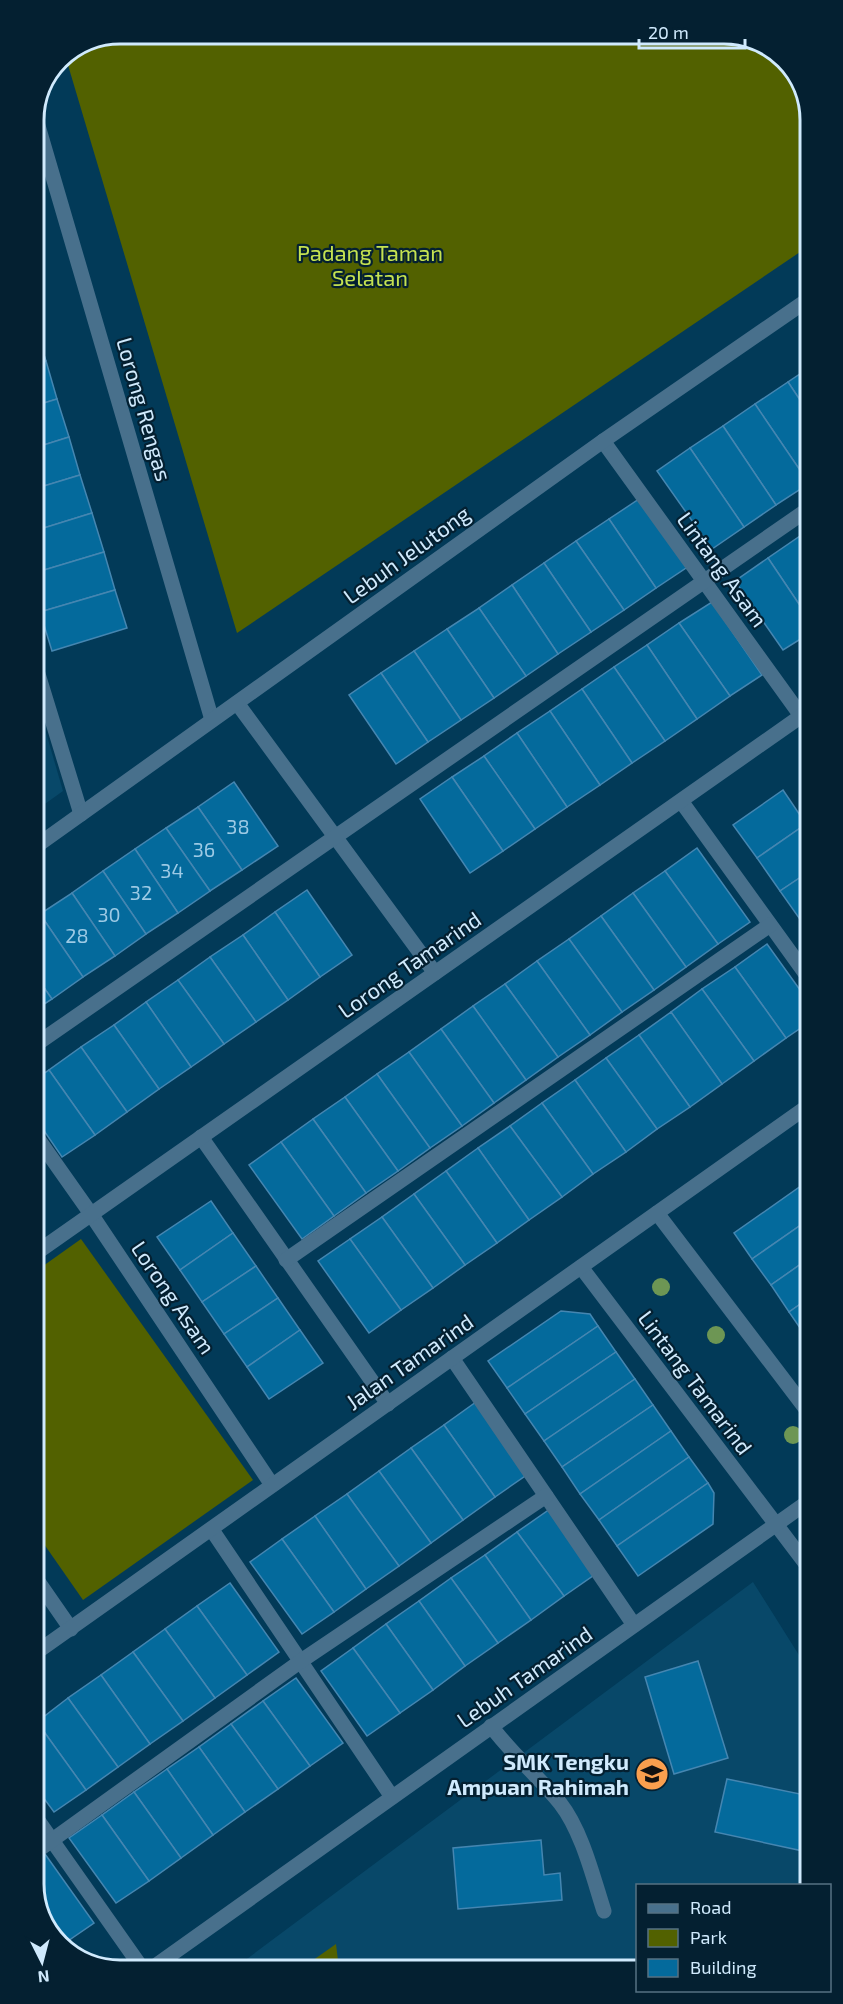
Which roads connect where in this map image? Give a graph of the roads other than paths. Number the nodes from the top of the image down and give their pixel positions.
1 (44, 145) edge
2 (800, 305) edge
3 (603, 441) junction
4 (800, 515) edge
5 (704, 581) junction
6 (44, 694) edge
7 (237, 703) junction
8 (800, 711) edge
9 (212, 720) junction
10 (800, 721) edge
11 (681, 801) junction
12 (81, 814) junction
13 (334, 836) junction
14 (44, 841) edge
15 (770, 925) junction
16 (800, 966) edge
17 (435, 973) junction
18 (44, 1039) edge
19 (800, 1114) edge
20 (201, 1137) junction
21 (44, 1147) edge
22 (657, 1213) junction
23 (91, 1214) junction
24 (44, 1247) edge
25 (286, 1260) junction
26 (581, 1267) junction
27 (452, 1358) junction
28 (800, 1401) edge
29 (388, 1404) junction
30 (273, 1485) junction
31 (546, 1496) junction
32 (800, 1507) edge
33 (776, 1524) junction
34 (212, 1530) junction
35 (800, 1556) edge
36 (44, 1590) edge
37 (634, 1625) junction
38 (71, 1629) junction
39 (44, 1647) edge
40 (301, 1661) junction
41 (491, 1726) junction
42 (392, 1797) junction
43 (44, 1829) edge
44 (52, 1841) junction
45 (44, 1846) edge
46 (604, 1911) dead end
47 (138, 1960) edge
48 (162, 1960) edge

1 - 9 street, Lorong Rengas
2 - 3 street, Lebuh Jelutong
3 - 5 street, Lintang Asam
3 - 7 street, Lebuh Jelutong
4 - 5 street
5 - 8 street, Lintang Asam
5 - 13 street
6 - 12 street
7 - 9 street, Lebuh Jelutong
7 - 13 street
9 - 12 street, Lebuh Jelutong
10 - 11 street, Lorong Tamarind
11 - 15 street
11 - 17 street, Lorong Tamarind
12 - 14 street, Lebuh Jelutong
13 - 17 street
13 - 18 street
15 - 16 street
15 - 25 street
17 - 20 street, Lorong Tamarind
19 - 22 street, Jalan Tamarind
20 - 23 street, Lorong Tamarind
20 - 25 street
21 - 23 street, Lorong Asam
22 - 26 street, Jalan Tamarind
22 - 28 street
23 - 24 street, Lorong Tamarind
23 - 30 street, Lorong Asam
25 - 29 street
26 - 27 street, Jalan Tamarind
26 - 33 street, Lintang Tamarind
27 - 29 street, Jalan Tamarind
27 - 31 street
29 - 30 street, Jalan Tamarind
30 - 34 street, Jalan Tamarind
31 - 37 street
31 - 40 street
32 - 33 street, Lebuh Tamarind
33 - 35 street, Lintang Tamarind
33 - 37 street, Lebuh Tamarind
34 - 38 street, Jalan Tamarind
34 - 40 street
36 - 38 street
37 - 41 street, Lebuh Tamarind
38 - 39 street, Jalan Tamarind
40 - 42 street
40 - 44 street
41 - 42 street, Lebuh Tamarind
41 - 46 street
42 - 48 street, Lebuh Tamarind
43 - 44 street
44 - 45 street
44 - 47 street

